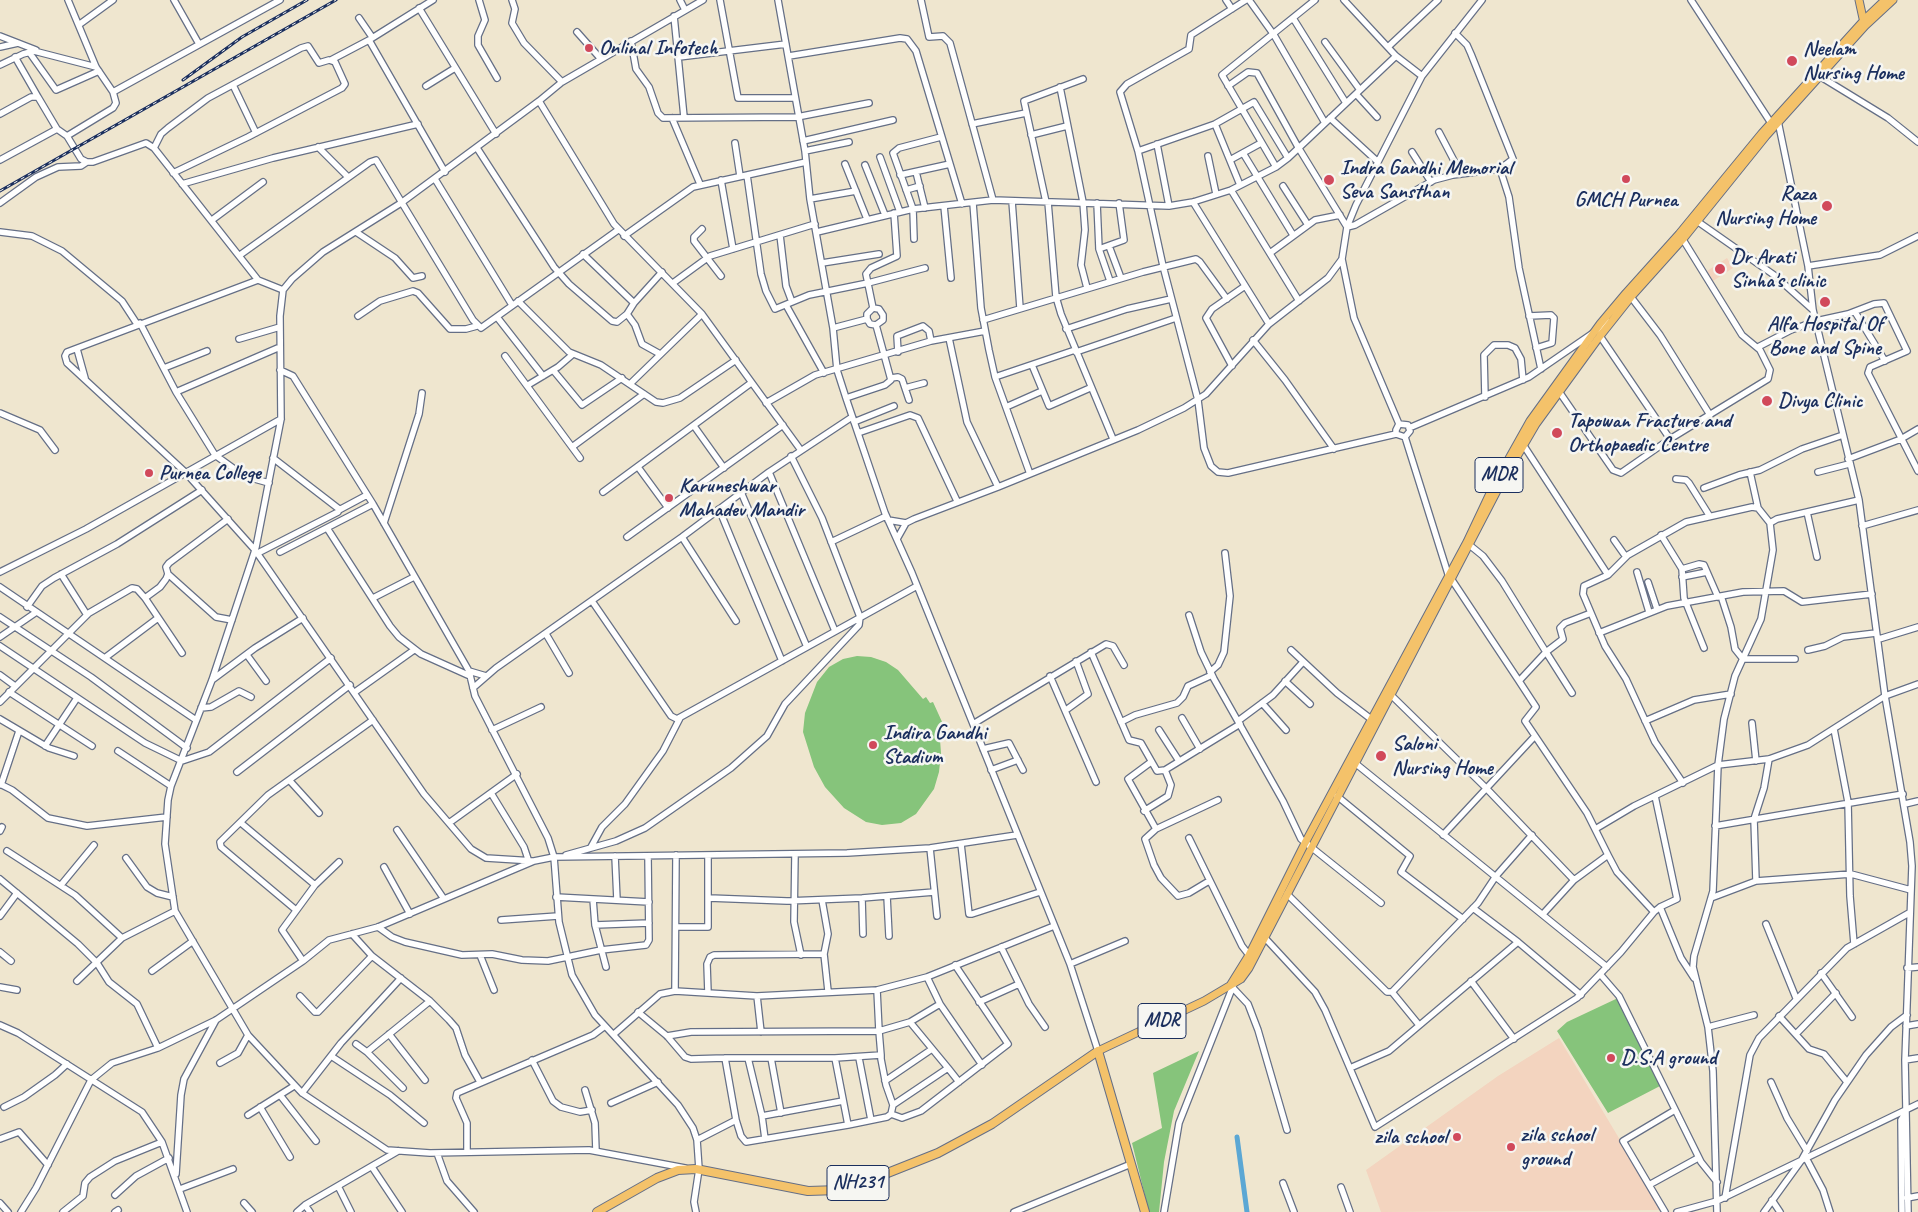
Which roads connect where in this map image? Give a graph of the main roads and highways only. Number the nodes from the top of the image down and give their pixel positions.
1 (1858, 0) edge
2 (1884, 0) edge
3 (1893, 0) edge
4 (1864, 23) junction
5 (1775, 121) junction
6 (1681, 237) junction
7 (1597, 334) junction
8 (1558, 389) junction
9 (1469, 544) junction
10 (1450, 577) junction
11 (1308, 845) junction
12 (1231, 988) junction
13 (1098, 1051) junction
14 (597, 1212) edge
15 (1145, 1212) edge

1 - 4 main road
2 - 4 main road, MDR
3 - 4 main road, MDR
4 - 5 main road, MDR
4 - 5 main road, MDR
5 - 6 main road, MDR
6 - 7 main road, MDR
6 - 7 main road, MDR
7 - 8 main road, MDR
8 - 9 main road, MDR
8 - 9 main road, MDR
9 - 10 main road, MDR
10 - 11 main road, MDR
10 - 11 main road, MDR
11 - 12 main road, MDR
11 - 12 main road, MDR
12 - 13 main road, MDR
13 - 14 highway, NH231
13 - 15 highway

